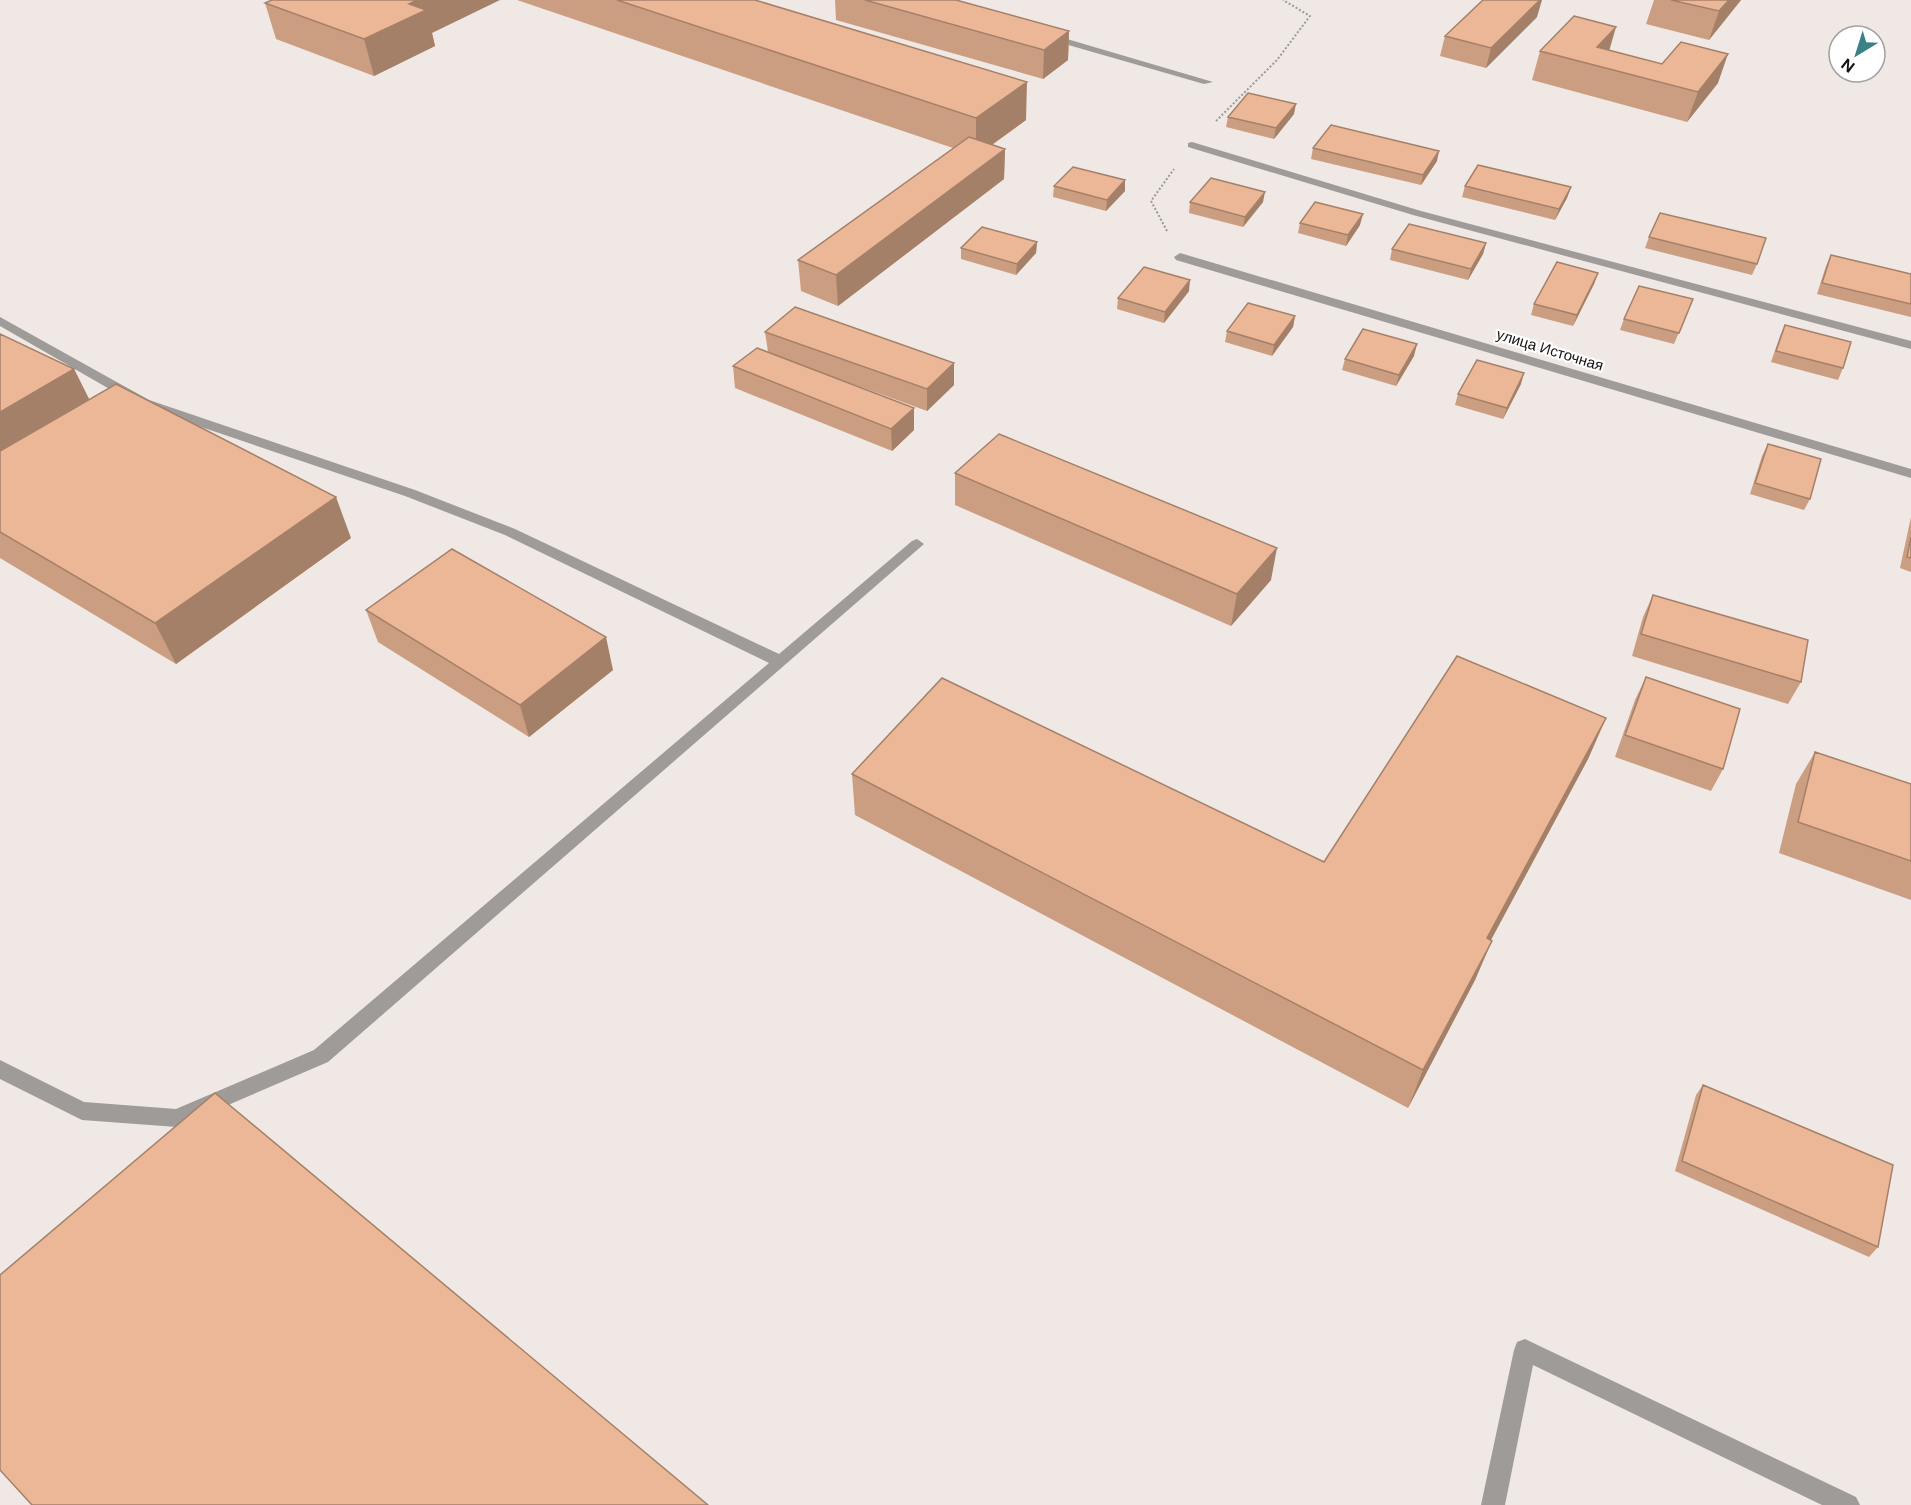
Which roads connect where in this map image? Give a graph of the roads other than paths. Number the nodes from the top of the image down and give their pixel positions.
1 (1036, 33) edge
2 (1208, 82) dead end
3 (1192, 145) road end
4 (1180, 256) road end
5 (0, 321) edge
6 (1911, 345) edge
7 (1911, 474) edge
8 (917, 544) dead end
9 (781, 662) junction
10 (0, 1069) edge
11 (1493, 1505) edge
12 (1848, 1505) edge

1 - 2 street
3 - 6 street
4 - 7 street, улица Источная
5 - 9 street
8 - 9 street
9 - 10 street
11 - 12 street

